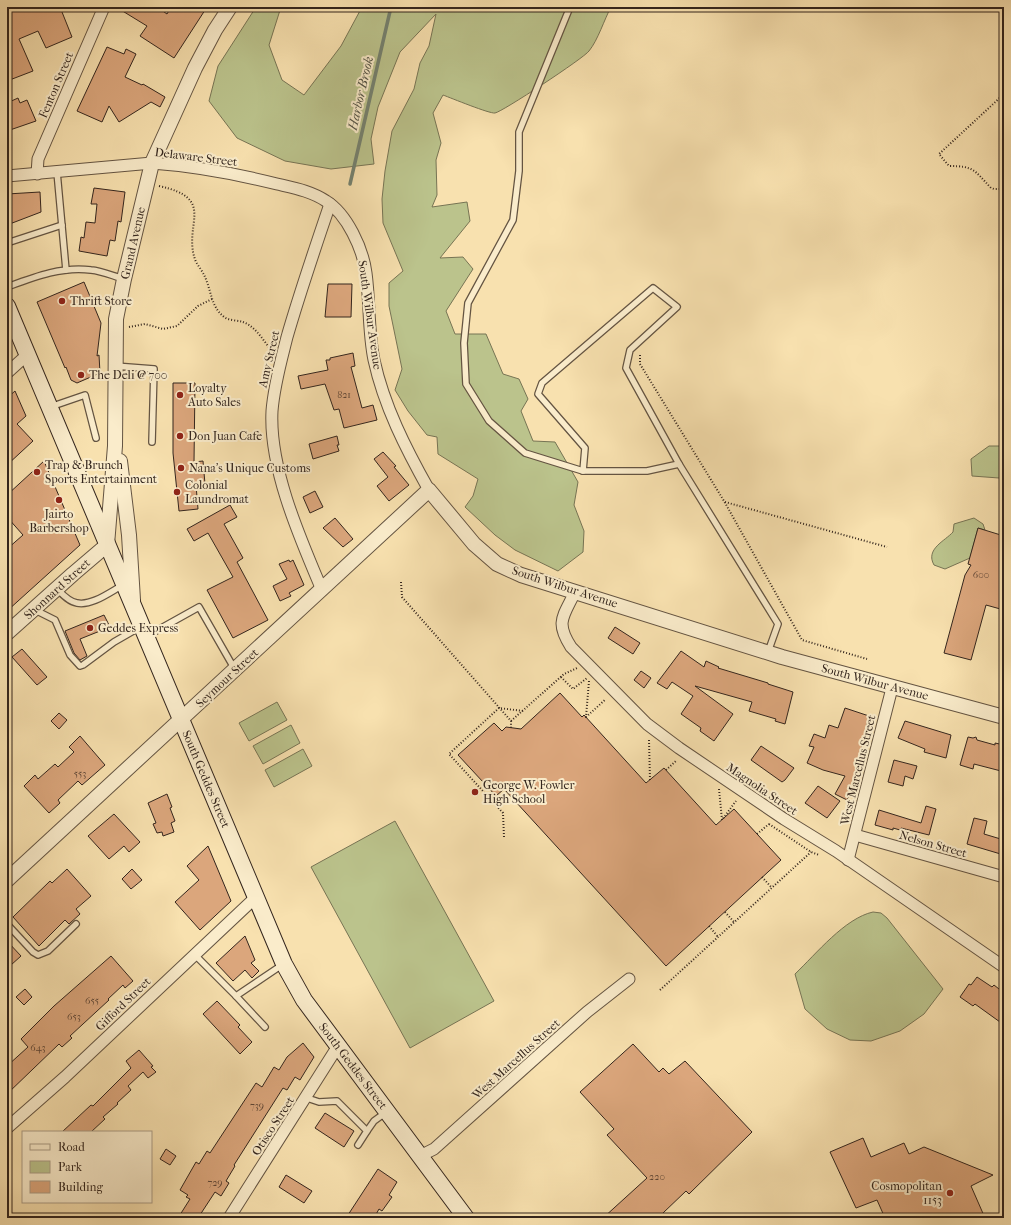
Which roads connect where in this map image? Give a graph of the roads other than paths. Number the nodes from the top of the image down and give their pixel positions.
1 (104, 7) edge
2 (230, 7) edge
3 (570, 7) edge
4 (152, 163) junction
5 (57, 172) junction
6 (37, 174) junction
7 (7, 176) edge
8 (330, 204) junction
9 (62, 225) junction
10 (7, 243) edge
11 (66, 270) junction
12 (124, 279) junction
13 (7, 287) edge
14 (7, 306) edge
15 (28, 354) junction
16 (114, 366) junction
17 (7, 373) edge
18 (50, 407) junction
19 (96, 438) dead end
20 (152, 442) dead end
21 (115, 446) junction
22 (679, 464) junction
23 (583, 471) junction
24 (429, 490) junction
25 (107, 545) junction
26 (124, 584) junction
27 (56, 588) junction
28 (322, 590) junction
29 (575, 592) junction
30 (133, 604) junction
31 (33, 610) junction
32 (144, 631) junction
33 (7, 633) edge
34 (768, 652) junction
35 (235, 670) junction
36 (892, 688) junction
37 (1004, 717) edge
38 (181, 720) junction
39 (855, 835) junction
40 (848, 860) junction
41 (1004, 877) edge
42 (7, 880) edge
43 (256, 897) junction
44 (7, 924) edge
45 (76, 924) dead end
46 (194, 954) junction
47 (284, 964) junction
48 (1004, 967) edge
49 (629, 979) dead end
50 (236, 996) junction
51 (265, 1028) dead end
52 (338, 1046) junction
53 (307, 1098) junction
54 (387, 1112) junction
55 (7, 1128) edge
56 (367, 1131) junction
57 (358, 1145) dead end
58 (420, 1156) junction
59 (229, 1218) edge
60 (466, 1218) edge

1 - 6 street, Fenton Street
2 - 4 street, Grand Avenue
3 - 23 lane
4 - 5 street, Delaware Street
4 - 8 street, Delaware Street
4 - 12 street, Grand Avenue
5 - 6 street, Delaware Street
5 - 9 lane
6 - 7 street, Delaware Street
8 - 24 street, South Wilbur Avenue
8 - 28 street, Amy Street
9 - 10 lane
9 - 11 lane
11 - 12 lane
11 - 13 lane
12 - 16 street, Grand Avenue
14 - 15 main road, South Geddes Street
15 - 17 street
15 - 18 main road, South Geddes Street
16 - 20 lane
16 - 21 street, Grand Avenue
18 - 19 lane
18 - 25 main road, South Geddes Street
21 - 25 street, Grand Avenue
21 - 30 street
22 - 23 lane
22 - 23 lane
22 - 34 lane
24 - 28 street, Seymour Street
24 - 29 street, South Wilbur Avenue
25 - 26 main road, South Geddes Street
25 - 27 street, Shonnard Street
26 - 27 lane
26 - 30 main road, South Geddes Street
27 - 31 street, Shonnard Street
28 - 35 street, Seymour Street
29 - 34 street, South Wilbur Avenue
29 - 40 street, Magnolia Street
30 - 32 main road, South Geddes Street
31 - 32 lane
31 - 33 street, Shonnard Street
32 - 35 lane
32 - 38 main road, South Geddes Street
34 - 36 street, South Wilbur Avenue
35 - 38 street, Seymour Street
36 - 37 street, South Wilbur Avenue
36 - 39 street, West Marcellus Street
38 - 42 street, Seymour Street
38 - 43 main road, South Geddes Street
39 - 40 street, West Marcellus Street
39 - 41 street, Nelson Street
40 - 48 street, Magnolia Street
43 - 46 street, Gifford Street
43 - 47 main road, South Geddes Street
44 - 45 lane
46 - 50 lane
46 - 55 street, Gifford Street
47 - 50 lane
47 - 52 main road, South Geddes Street
49 - 58 street, West Marcellus Street
50 - 51 lane
52 - 53 street, Otisco Street
52 - 54 main road, South Geddes Street
53 - 56 lane
53 - 59 street, Otisco Street
54 - 56 lane
54 - 58 main road, South Geddes Street
56 - 57 lane
58 - 60 main road, South Geddes Street

